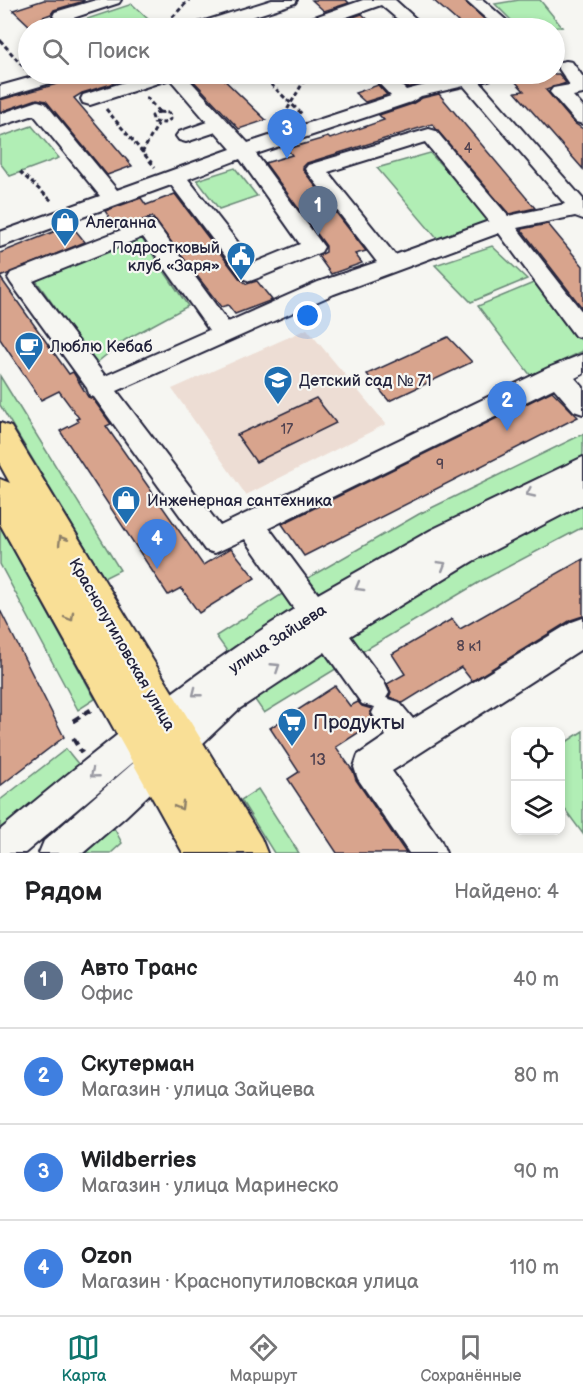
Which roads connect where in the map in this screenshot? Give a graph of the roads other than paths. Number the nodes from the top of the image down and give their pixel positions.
1 (113, 0) edge
2 (289, 0) edge
3 (378, 0) edge
4 (385, 0) edge
5 (473, 0) edge
6 (311, 7) dead end
7 (63, 18) edge
8 (232, 18) edge
9 (323, 18) edge
10 (340, 18) edge
11 (406, 18) edge
12 (495, 18) edge
13 (568, 66) edge
14 (27, 84) edge
15 (126, 84) edge
16 (184, 84) edge
17 (390, 84) edge
18 (440, 84) edge
19 (473, 84) edge
20 (0, 92) edge
21 (93, 98) road end
22 (404, 98) junction
23 (583, 118) edge
24 (0, 120) edge
25 (219, 124) junction
26 (325, 125) junction
27 (186, 136) dead end
28 (244, 151) junction
29 (370, 152) junction
30 (175, 176) junction
31 (112, 198) junction
32 (582, 209) edge
33 (75, 212) junction
34 (503, 224) junction
35 (2, 236) edge
36 (106, 242) junction
37 (299, 253) junction
38 (392, 266) junction
39 (262, 268) junction
40 (326, 288) junction
41 (290, 303) junction
42 (583, 330) edge
43 (223, 332) junction
44 (583, 363) edge
45 (556, 374) junction
46 (99, 389) junction
47 (583, 404) edge
48 (0, 436) edge
49 (583, 468) edge
50 (583, 491) edge
51 (0, 493) edge
52 (249, 524) junction
53 (321, 623) junction
54 (583, 632) edge
55 (160, 740) junction
56 (409, 740) junction
57 (0, 852) edge
58 (56, 853) edge
59 (207, 853) edge
60 (246, 853) edge
61 (429, 853) edge

1 - 7 street
2 - 8 street
3 - 10 street
4 - 11 street
5 - 12 street
6 - 9 street
13 - 23 street
14 - 20 street
15 - 21 street
16 - 25 street
17 - 22 street
18 - 22 street
19 - 32 street
22 - 26 street
24 - 31 street
25 - 27 street
25 - 28 street
26 - 28 street
26 - 29 street
28 - 30 street
28 - 37 street
29 - 34 street
29 - 38 street
30 - 31 street
30 - 39 street
31 - 33 street
32 - 34 street
33 - 35 street
33 - 36 street
34 - 38 street
34 - 42 street
36 - 43 street
36 - 46 street
37 - 39 street
37 - 40 street
38 - 40 street
39 - 41 street
40 - 41 street
41 - 43 street
43 - 46 street
44 - 45 street
45 - 47 street
45 - 52 street
46 - 52 street
55 -> 48 main road, Краснопутиловская улица
49 -> 53 street, улица Зайцева
53 -> 50 street, улица Зайцева
51 -> 55 main road, Краснопутиловская улица
52 - 53 street
53 - 55 street, улица Зайцева
53 - 56 street
54 - 56 street
55 -> 57 street, улица Зайцева
55 - 58 street, улица Зайцева
55 -> 59 main road, Краснопутиловская улица
55 - 60 main road, Краснопутиловская улица
56 - 61 street

